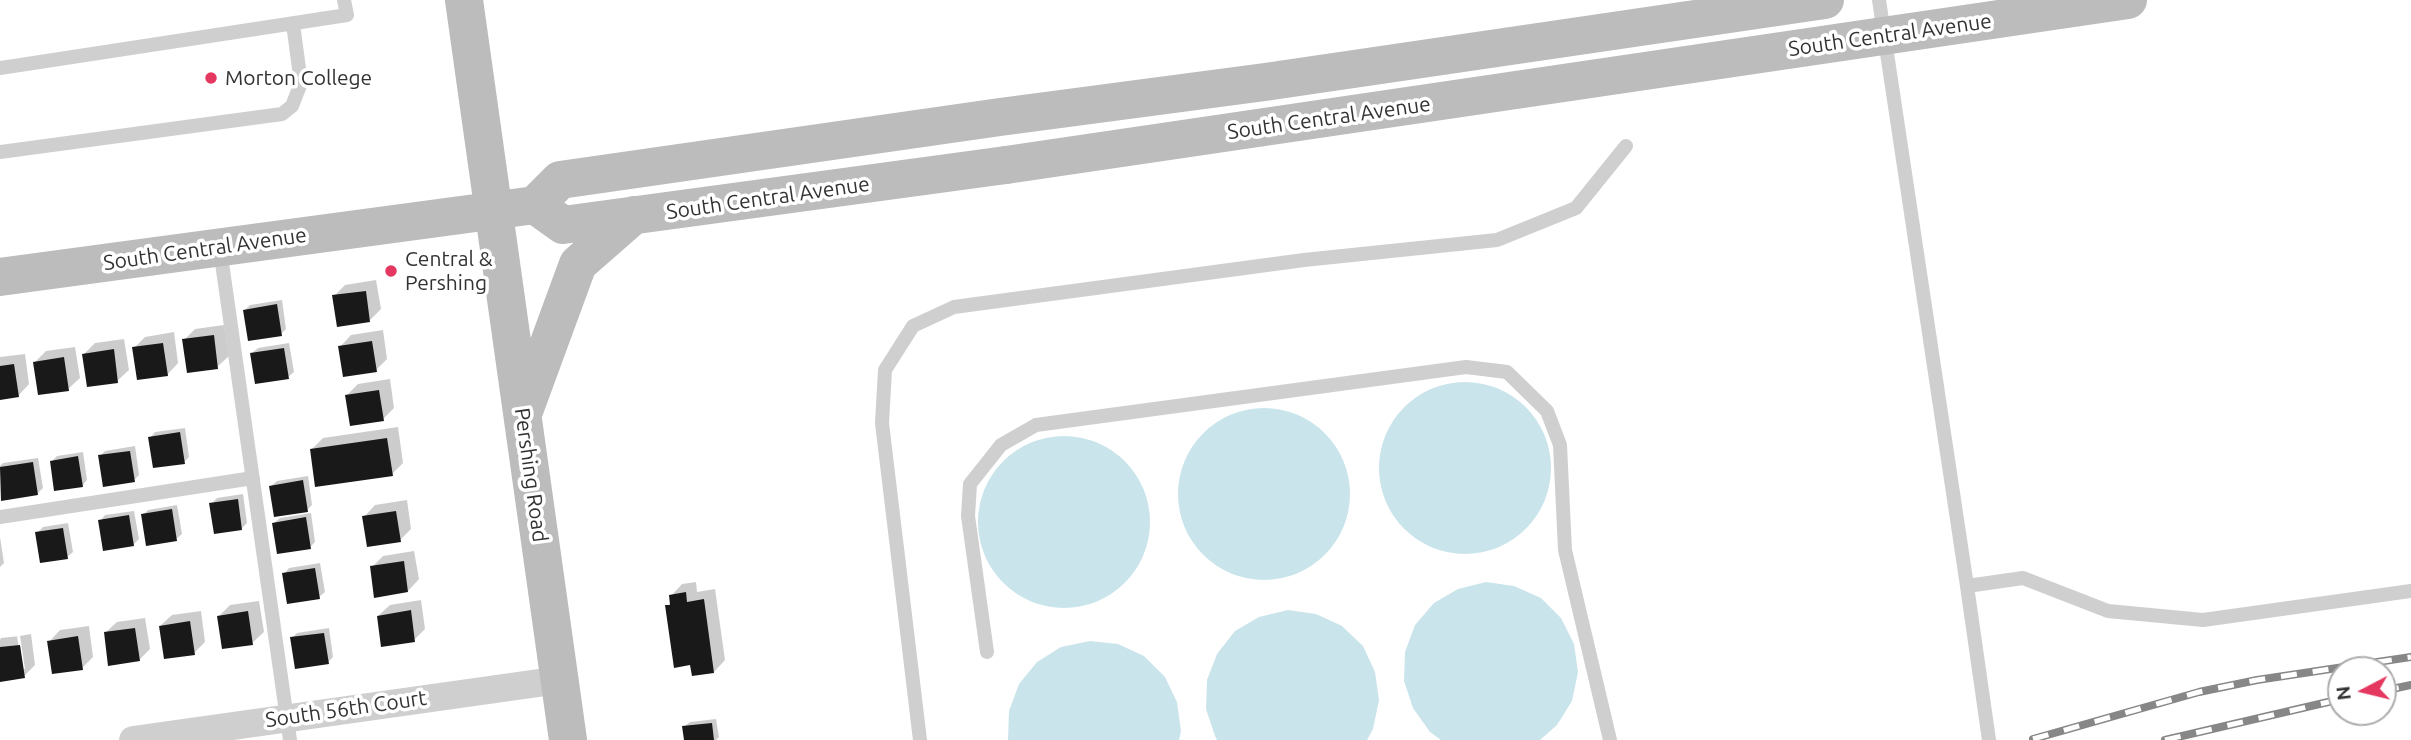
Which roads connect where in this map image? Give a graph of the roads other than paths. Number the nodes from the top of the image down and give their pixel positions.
1 (344, 0) edge
2 (464, 0) edge
3 (1825, 0) edge
4 (1879, 0) edge
5 (2128, 0) edge
6 (293, 24) junction
7 (0, 68) edge
8 (1626, 146) dead end
9 (0, 152) edge
10 (535, 205) junction
11 (493, 211) junction
12 (635, 215) junction
13 (220, 247) junction
14 (0, 277) edge
15 (522, 416) junction
16 (253, 478) junction
17 (0, 517) edge
18 (1967, 586) junction
19 (2411, 591) edge
20 (987, 652) dead end
21 (560, 680) junction
22 (288, 729) edge
23 (133, 740) edge
24 (568, 740) edge
25 (920, 740) edge
26 (1610, 740) edge
27 (1989, 740) edge

1 - 6 lane
2 - 11 main road, Pershing Road
3 - 10 main road, South Central Avenue
4 - 18 lane
5 - 12 main road, South Central Avenue, bridge
6 - 7 lane
6 - 9 lane
8 - 25 lane
10 - 11 main road, South Central Avenue
10 - 12 main road, South Central Avenue
11 - 13 main road, South Central Avenue
11 - 15 main road, Pershing Road
12 - 15 main road
13 - 14 main road, South Central Avenue
13 - 16 lane
15 - 21 main road, Pershing Road
16 - 17 lane
16 - 22 lane
18 - 19 lane
18 - 27 lane
20 - 26 lane
21 - 22 street, South 56th Court
21 - 24 main road, Pershing Road
22 - 23 street, South 56th Court

